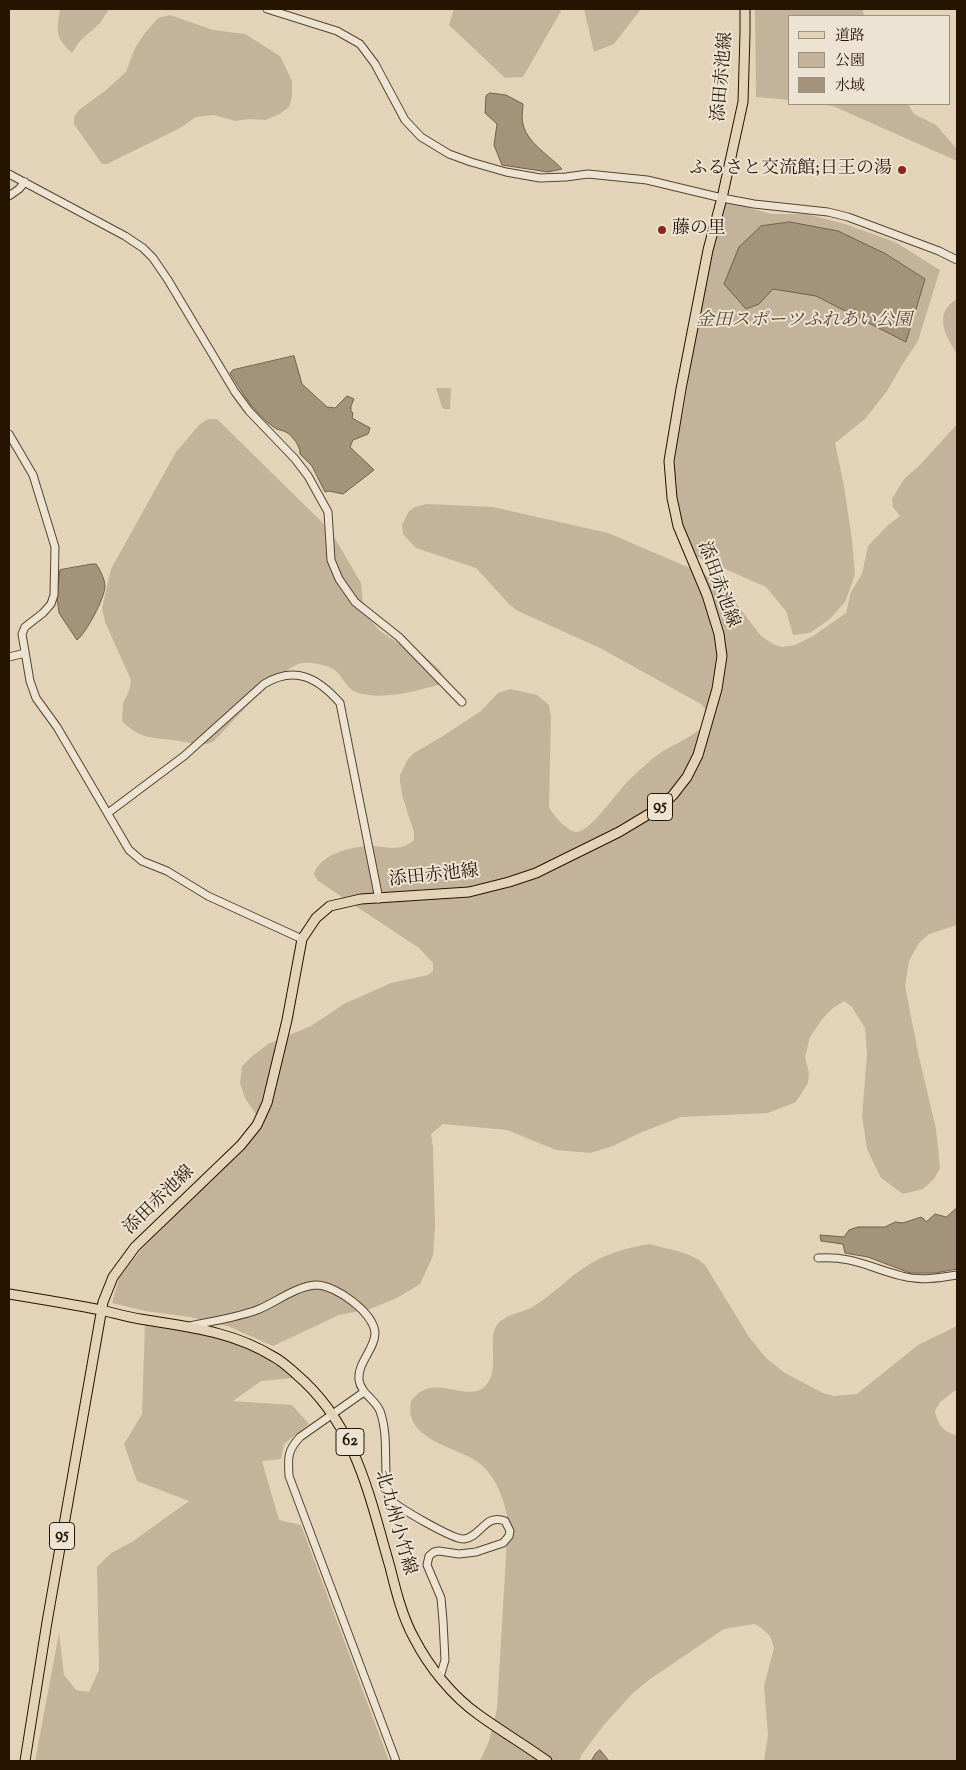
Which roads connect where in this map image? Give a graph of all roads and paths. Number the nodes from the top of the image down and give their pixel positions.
1 (267, 9) edge
2 (745, 9) edge
3 (9, 174) edge
4 (25, 182) junction
5 (9, 196) edge
6 (722, 198) junction
7 (957, 260) edge
8 (9, 434) edge
9 (25, 653) junction
10 (9, 657) edge
11 (462, 702) dead end
12 (108, 813) junction
13 (379, 899) junction
14 (302, 939) junction
15 (818, 1258) dead end
16 (957, 1275) edge
17 (9, 1294) edge
18 (102, 1310) junction
19 (190, 1326) junction
20 (364, 1392) junction
21 (333, 1414) junction
22 (440, 1677) junction
23 (25, 1761) edge
24 (396, 1761) edge
25 (547, 1761) edge

1 - 6 street
2 - 6 main road, 添田赤池線 / 95
3 - 4 street
4 - 5 street
4 - 11 street
6 - 7 street
6 - 13 main road, 添田赤池線 / 95
8 - 9 street
9 - 10 street
9 - 12 street
12 - 13 street
12 - 14 street
13 - 14 main road, 添田赤池線 / 95
14 - 18 main road, 添田赤池線 / 95
15 - 16 street
17 - 18 main road, 北九州小竹線 / 62
18 - 19 main road, 北九州小竹線 / 62
18 - 23 main road, 添田赤池線 / 95
19 - 20 street
19 - 21 main road, 北九州小竹線 / 62
20 - 21 street
20 - 22 street
21 - 22 main road, 北九州小竹線 / 62
21 - 24 street
22 - 25 main road, 北九州小竹線 / 62

